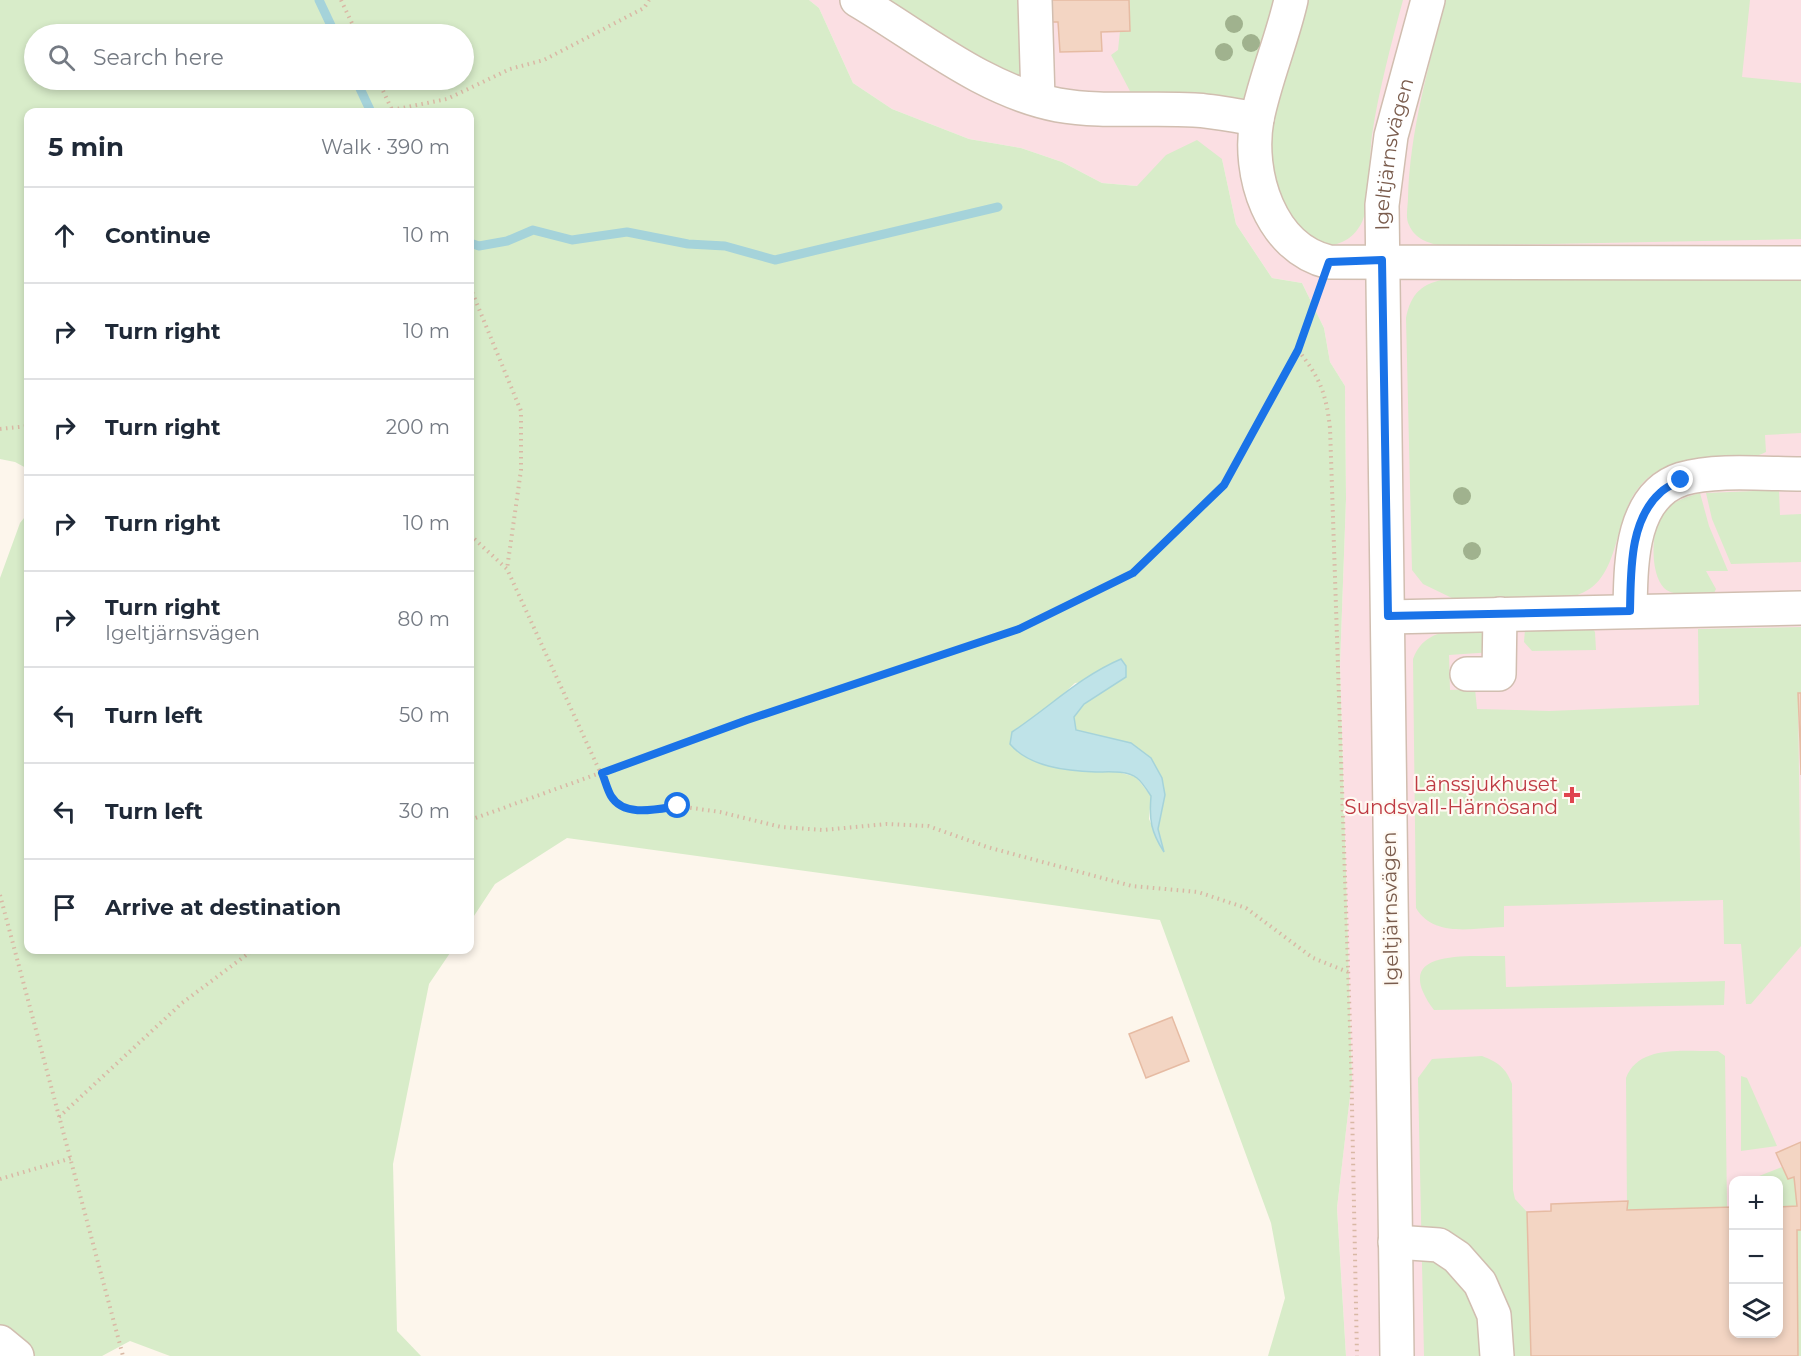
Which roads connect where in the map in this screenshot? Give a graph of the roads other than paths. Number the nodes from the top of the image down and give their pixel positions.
1 (857, 0) edge
2 (1035, 0) edge
3 (1291, 0) edge
4 (1428, 0) edge
5 (1038, 99) junction
6 (1257, 119) junction
7 (1382, 260) junction
8 (1801, 263) edge
9 (1801, 474) edge
10 (1801, 608) edge
11 (1630, 611) junction
12 (1500, 614) junction
13 (1388, 616) junction
14 (1467, 674) dead end
15 (1395, 1242) junction
16 (0, 1342) edge
17 (17, 1356) edge
18 (1397, 1356) edge
19 (1497, 1356) edge

1 - 5 street
2 - 5 street
3 - 6 street
4 - 7 street, Igeltjärnsvägen
5 - 6 street
6 - 7 street
7 - 8 street
7 - 13 street, Igeltjärnsvägen
9 - 11 street
10 - 11 street
11 - 12 street
12 - 13 street
12 - 14 street
13 - 15 street, Igeltjärnsvägen
15 - 18 street, Igeltjärnsvägen
15 - 19 street
16 - 17 street

